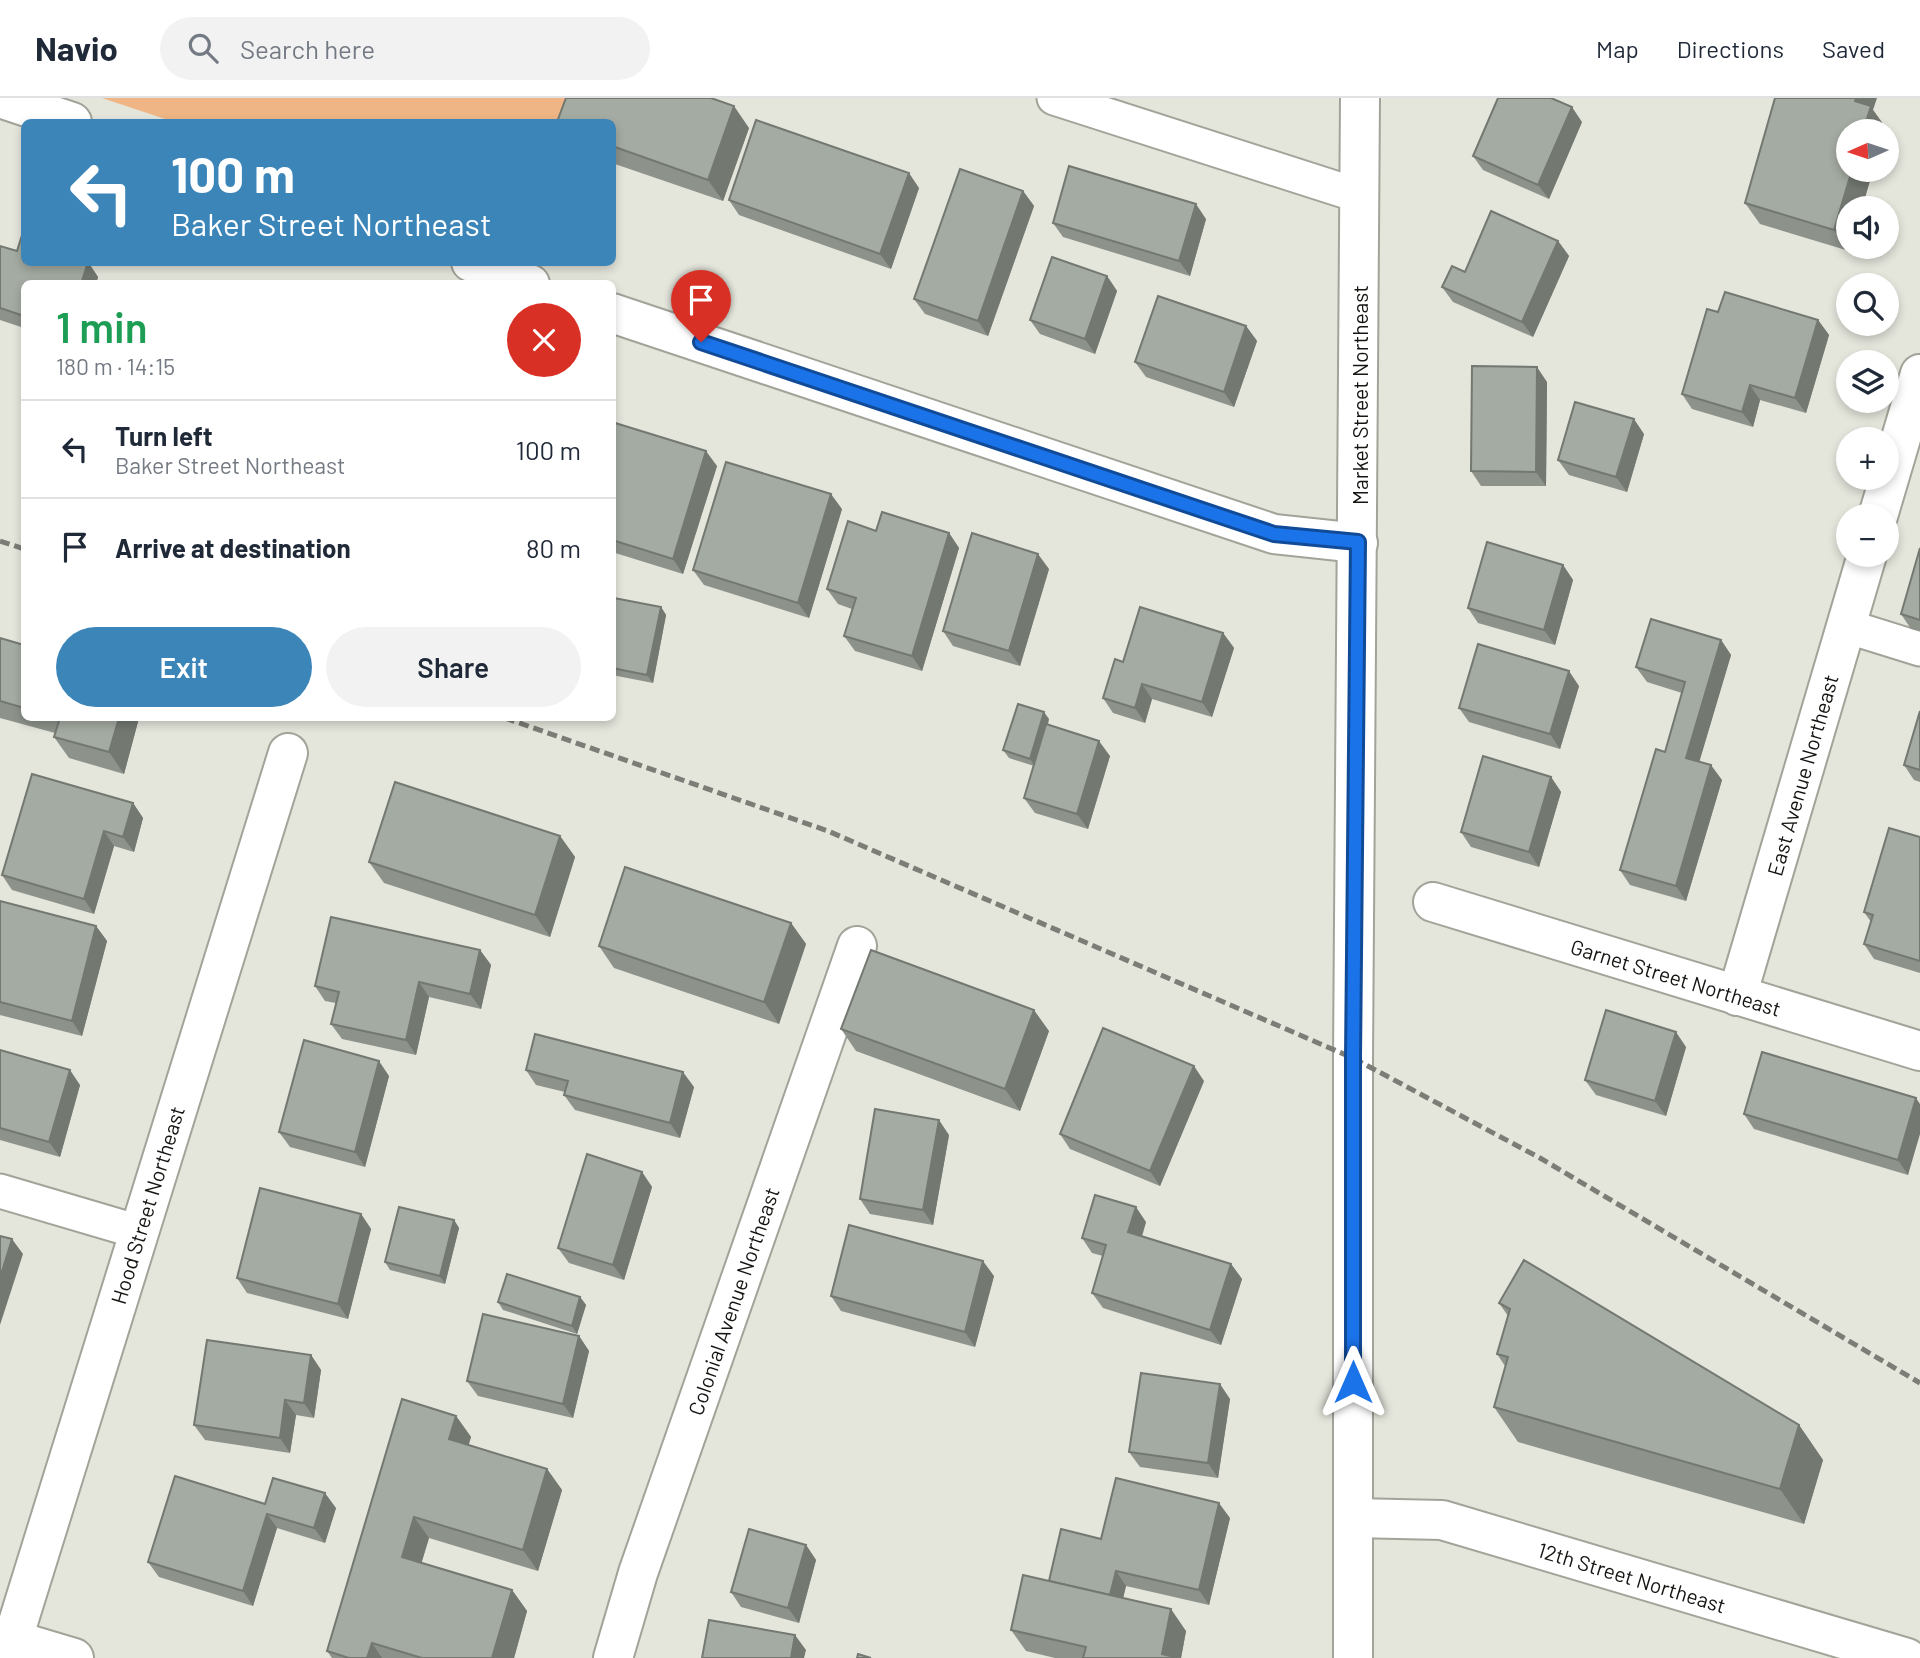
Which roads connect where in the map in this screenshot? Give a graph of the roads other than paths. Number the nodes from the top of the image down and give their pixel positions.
1 (0, 98) edge
2 (1054, 98) edge
3 (1360, 98) edge
4 (63, 119) edge
5 (1360, 196) junction
6 (482, 266) edge
7 (519, 280) edge
8 (616, 314) edge
9 (1920, 374) edge
10 (1882, 504) edge
11 (1358, 542) junction
12 (1863, 567) edge
13 (1846, 626) junction
14 (1920, 649) edge
15 (288, 753) dead end
16 (1433, 902) dead end
17 (857, 946) dead end
18 (1737, 996) junction
19 (1920, 1051) edge
20 (0, 1191) edge
21 (139, 1232) junction
22 (1354, 1518) junction
23 (6, 1644) edge
24 (1861, 1651) edge
25 (74, 1658) edge
26 (613, 1658) edge
27 (1353, 1658) edge
28 (1907, 1658) edge

1 - 4 street
2 - 5 lane
3 - 5 street, Market Street Northeast
5 - 11 street, Market Street Northeast
6 - 7 street
8 - 11 street
9 - 10 street
11 - 22 street, Market Street Northeast
12 - 13 street, East Avenue Northeast
13 - 14 lane
13 - 18 street, East Avenue Northeast
15 - 21 street, Hood Street Northeast
16 - 18 street, Garnet Street Northeast
17 - 26 street, Colonial Avenue Northeast
18 - 19 street, Garnet Street Northeast
20 - 21 lane
21 - 23 street, Hood Street Northeast
22 - 24 street, 12th Street Northeast
22 - 27 street, Market Street Northeast
23 - 25 street
24 - 28 street, 12th Street Northeast

